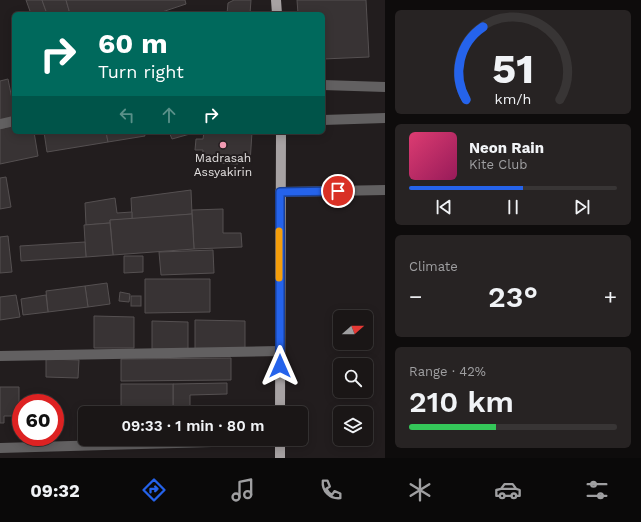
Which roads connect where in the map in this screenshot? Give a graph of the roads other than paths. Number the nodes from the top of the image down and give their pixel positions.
1 (276, 0) edge
2 (277, 12) edge
3 (325, 85) edge
4 (385, 87) edge
5 (385, 118) edge
6 (325, 120) edge
7 (12, 121) edge
8 (0, 124) edge
9 (281, 134) edge
10 (385, 190) edge
11 (280, 192) junction
12 (280, 351) junction
13 (0, 356) edge
14 (280, 406) edge
15 (78, 445) edge
16 (280, 446) edge
17 (0, 448) edge
18 (280, 458) edge

1 - 2 main road
3 - 4 street
5 - 6 street
7 - 8 street
9 - 11 main road
10 - 11 street
11 - 12 main road
12 - 13 street
12 - 14 main road
15 - 17 street
16 - 18 main road

